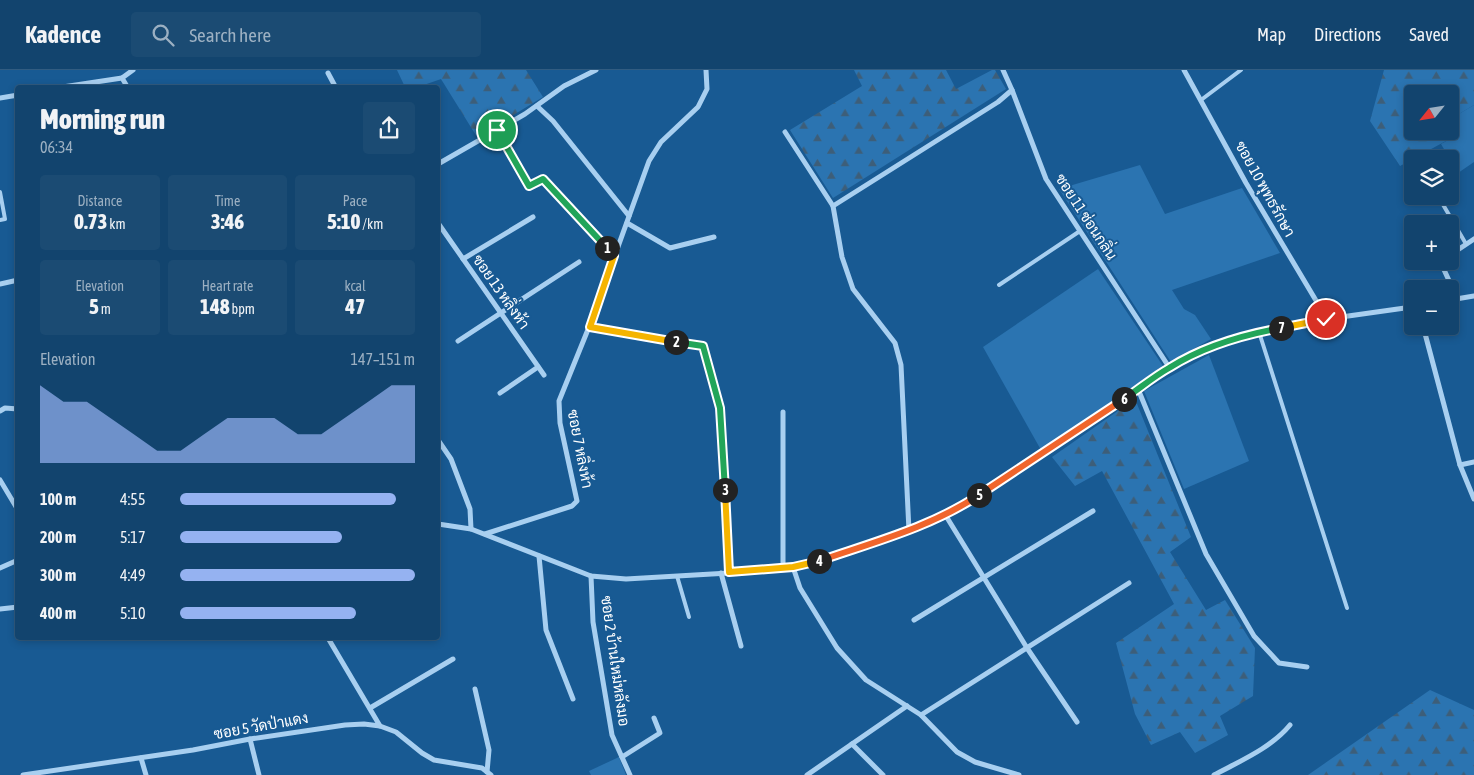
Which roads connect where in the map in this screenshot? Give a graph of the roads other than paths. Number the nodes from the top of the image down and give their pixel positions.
1 (133, 70) edge
2 (596, 70) edge
3 (707, 70) edge
4 (1003, 70) edge
5 (1184, 70) edge
6 (1241, 70) edge
7 (328, 73) dead end
8 (119, 78) junction
9 (77, 85) edge
10 (125, 85) edge
11 (334, 85) edge
12 (1012, 90) junction
13 (15, 95) edge
14 (0, 98) edge
15 (1201, 100) junction
16 (537, 106) junction
17 (497, 130) junction
18 (785, 132) dead end
19 (440, 163) edge
20 (0, 192) edge
21 (1443, 205) edge
22 (833, 206) junction
23 (629, 216) junction
24 (533, 217) dead end
25 (0, 220) edge
26 (627, 223) junction
27 (440, 226) edge
28 (1080, 232) junction
29 (714, 237) dead end
30 (1474, 239) edge
31 (1466, 244) junction
32 (1459, 249) edge
33 (614, 256) junction
34 (463, 259) junction
35 (579, 262) dead end
36 (15, 281) edge
37 (0, 284) edge
38 (999, 285) dead end
39 (1474, 296) edge
40 (1459, 298) edge
41 (1404, 308) edge
42 (501, 314) junction
43 (1326, 319) junction
44 (590, 327) junction
45 (1259, 332) junction
46 (1426, 335) edge
47 (458, 341) dead end
48 (538, 367) junction
49 (1169, 367) junction
50 (544, 375) dead end
51 (1138, 389) junction
52 (500, 393) dead end
53 (15, 409) edge
54 (0, 411) edge
55 (783, 412) dead end
56 (440, 443) edge
57 (1474, 462) edge
58 (1460, 464) junction
59 (0, 480) edge
60 (1474, 499) edge
61 (15, 505) edge
62 (1093, 511) dead end
63 (946, 516) junction
64 (440, 524) edge
65 (471, 528) junction
66 (909, 531) junction
67 (484, 534) junction
68 (539, 556) junction
69 (15, 561) edge
70 (793, 567) junction
71 (0, 568) edge
72 (783, 568) junction
73 (729, 572) junction
74 (721, 573) junction
75 (591, 576) junction
76 (677, 576) junction
77 (984, 578) junction
78 (1128, 583) dead end
79 (15, 607) edge
80 (1347, 608) dead end
81 (0, 609) edge
82 (689, 617) dead end
83 (914, 620) dead end
84 (329, 640) edge
85 (741, 646) dead end
86 (1027, 648) junction
87 (454, 659) dead end
88 (1307, 667) dead end
89 (475, 689) dead end
90 (573, 699) dead end
91 (907, 706) junction
92 (370, 708) junction
93 (921, 715) junction
94 (654, 718) dead end
95 (1077, 722) dead end
96 (380, 726) junction
97 (1290, 726) dead end
98 (250, 739) junction
99 (852, 744) junction
100 (622, 757) junction
101 (141, 758) junction
102 (489, 774) edge
103 (23, 775) edge
104 (146, 775) edge
105 (259, 775) edge
106 (630, 775) edge
107 (806, 775) edge
108 (882, 775) edge
109 (1019, 775) edge
110 (1214, 775) edge

1 - 8 street
2 - 16 street
3 - 23 street, ซอย 7 หลิ่งห้า
4 - 12 street, ซอย 11 ซ่อนกลิ่น
5 - 15 street, ซอย 10 พุทธรักษา
6 - 15 lane
7 - 11 street
8 - 9 street
8 - 10 street
12 - 22 street
12 - 28 street, ซอย 11 ซ่อนกลิ่น
13 - 14 street
15 - 43 street, ซอย 10 พุทธรักษา
16 - 17 street
16 - 23 street
17 - 19 street
17 - 33 street
18 - 22 street
20 - 25 lane
21 - 31 lane
22 - 66 street
23 - 26 street, ซอย 7 หลิ่งห้า
24 - 34 street
26 - 29 street
26 - 33 street, ซอย 7 หลิ่งห้า
27 - 34 street, ซอย 13 หลิ่งห้า
28 - 38 lane
28 - 49 street, ซอย 11 ซ่อนกลิ่น
30 - 31 street
31 - 32 street
33 - 44 street, ซอย 7 หลิ่งห้า
34 - 42 street, ซอย 13 หลิ่งห้า
35 - 42 street
36 - 37 street
39 - 40 street
41 - 43 street
42 - 47 street
42 - 48 street, ซอย 13 หลิ่งห้า
43 - 45 street
44 - 67 street, ซอย 7 หลิ่งห้า
44 - 73 street
45 - 49 street
45 - 80 lane
46 - 58 street
48 - 50 street, ซอย 13 หลิ่งห้า
48 - 52 street
49 - 51 street
51 - 63 street
51 - 88 street
53 - 54 street
55 - 72 street
56 - 65 street
57 - 58 street
58 - 60 street
59 - 61 street
62 - 77 street
63 - 66 street
63 - 77 street
64 - 65 street
65 - 67 street
66 - 70 street
67 - 68 street
68 - 75 street
68 - 90 street
69 - 71 street
70 - 72 street
70 - 91 street
72 - 73 street
73 - 74 street
74 - 76 street
74 - 85 street
75 - 76 street
75 - 100 street, ซอย 2 บ้านใหม่หลังมอ
76 - 82 lane
77 - 83 street
77 - 86 street
78 - 86 street
79 - 81 street
84 - 92 street
86 - 93 street
86 - 95 street
87 - 92 street
89 - 102 street
91 - 93 street
91 - 99 street
92 - 96 street
93 - 109 street
94 - 100 street
96 - 98 street, ซอย 5 วัดป่าแดง
96 - 102 street, ซอย 5 วัดป่าแดง
97 - 110 street
98 - 101 street, ซอย 5 วัดป่าแดง
98 - 105 street
99 - 107 street
99 - 108 street
100 - 106 street, ซอย 2 บ้านใหม่หลังมอ
101 - 103 street, ซอย 5 วัดป่าแดง
101 - 104 street

